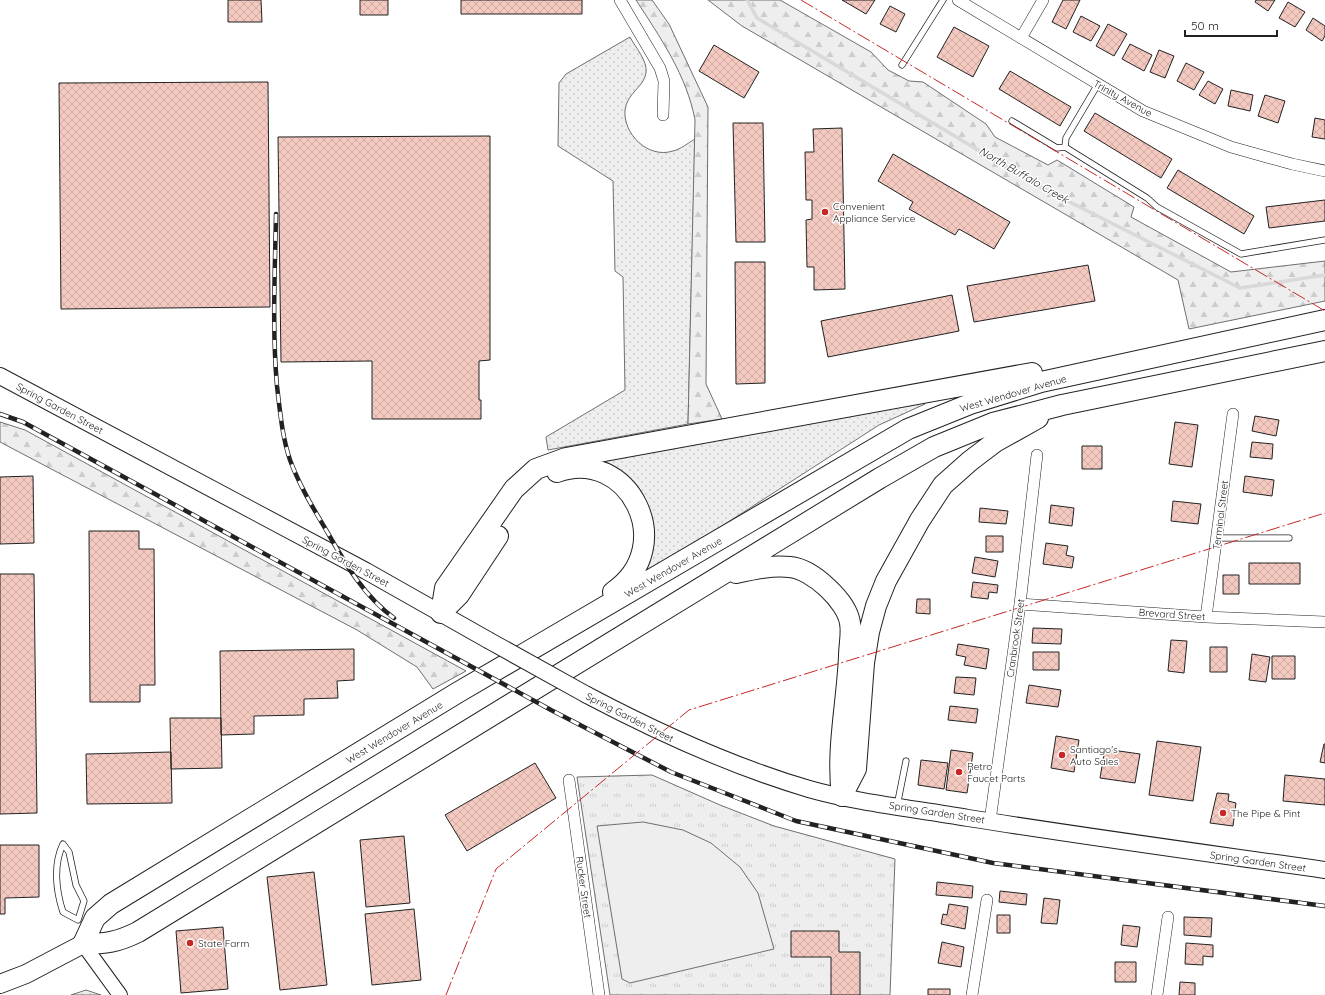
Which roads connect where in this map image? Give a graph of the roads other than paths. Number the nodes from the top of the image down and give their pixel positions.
1 (620, 0) edge
2 (943, 0) edge
3 (958, 0) edge
4 (1043, 0) edge
5 (1021, 38) junction
6 (902, 65) dead end
7 (1098, 84) junction
8 (663, 115) dead end
9 (1012, 121) dead end
10 (1065, 147) junction
11 (1325, 171) edge
12 (1325, 240) edge
13 (1325, 320) edge
14 (1325, 351) edge
15 (1126, 363) junction
16 (0, 376) edge
17 (1062, 405) junction
18 (1233, 414) dead end
19 (1037, 455) dead end
20 (1217, 538) junction
21 (1289, 538) dead end
22 (718, 578) junction
23 (1020, 604) junction
24 (441, 613) junction
25 (1206, 617) junction
26 (1325, 622) edge
27 (457, 693) junction
28 (906, 761) dead end
29 (570, 780) dead end
30 (842, 796) junction
31 (897, 806) junction
32 (990, 821) junction
33 (1325, 870) edge
34 (987, 900) dead end
35 (1168, 917) dead end
36 (80, 930) junction
37 (0, 984) edge
38 (120, 995) edge
39 (599, 995) edge
40 (972, 995) edge
41 (1157, 995) edge

1 - 8 street
2 - 6 lane
3 - 5 street, Trinity Avenue
4 - 5 street
5 - 7 street, Trinity Avenue
7 - 10 lane
7 - 11 street, Trinity Avenue
9 - 10 lane
10 - 12 lane
13 - 15 highway, West Wendover Avenue
14 - 17 highway
15 - 24 highway
15 - 27 highway, West Wendover Avenue
16 - 24 main road, Spring Garden Street
17 - 22 highway
17 - 30 highway
18 - 20 street, Terminal Street
19 - 23 street, Cranbrook Street
20 - 21 lane
20 - 25 street, Terminal Street
22 - 30 highway
22 - 36 highway
23 - 25 street, Brevard Street
23 - 32 street, Cranbrook Street
24 - 27 highway
24 - 30 main road, Spring Garden Street, bridge
25 - 26 street, Brevard Street
27 - 36 highway, West Wendover Avenue
28 - 31 lane
29 - 39 street, Rucker Street
30 - 31 main road, Spring Garden Street
31 - 32 main road, Spring Garden Street
32 - 33 main road, Spring Garden Street
34 - 40 street
35 - 41 street
36 - 36 lane
36 - 37 highway
36 - 38 street

